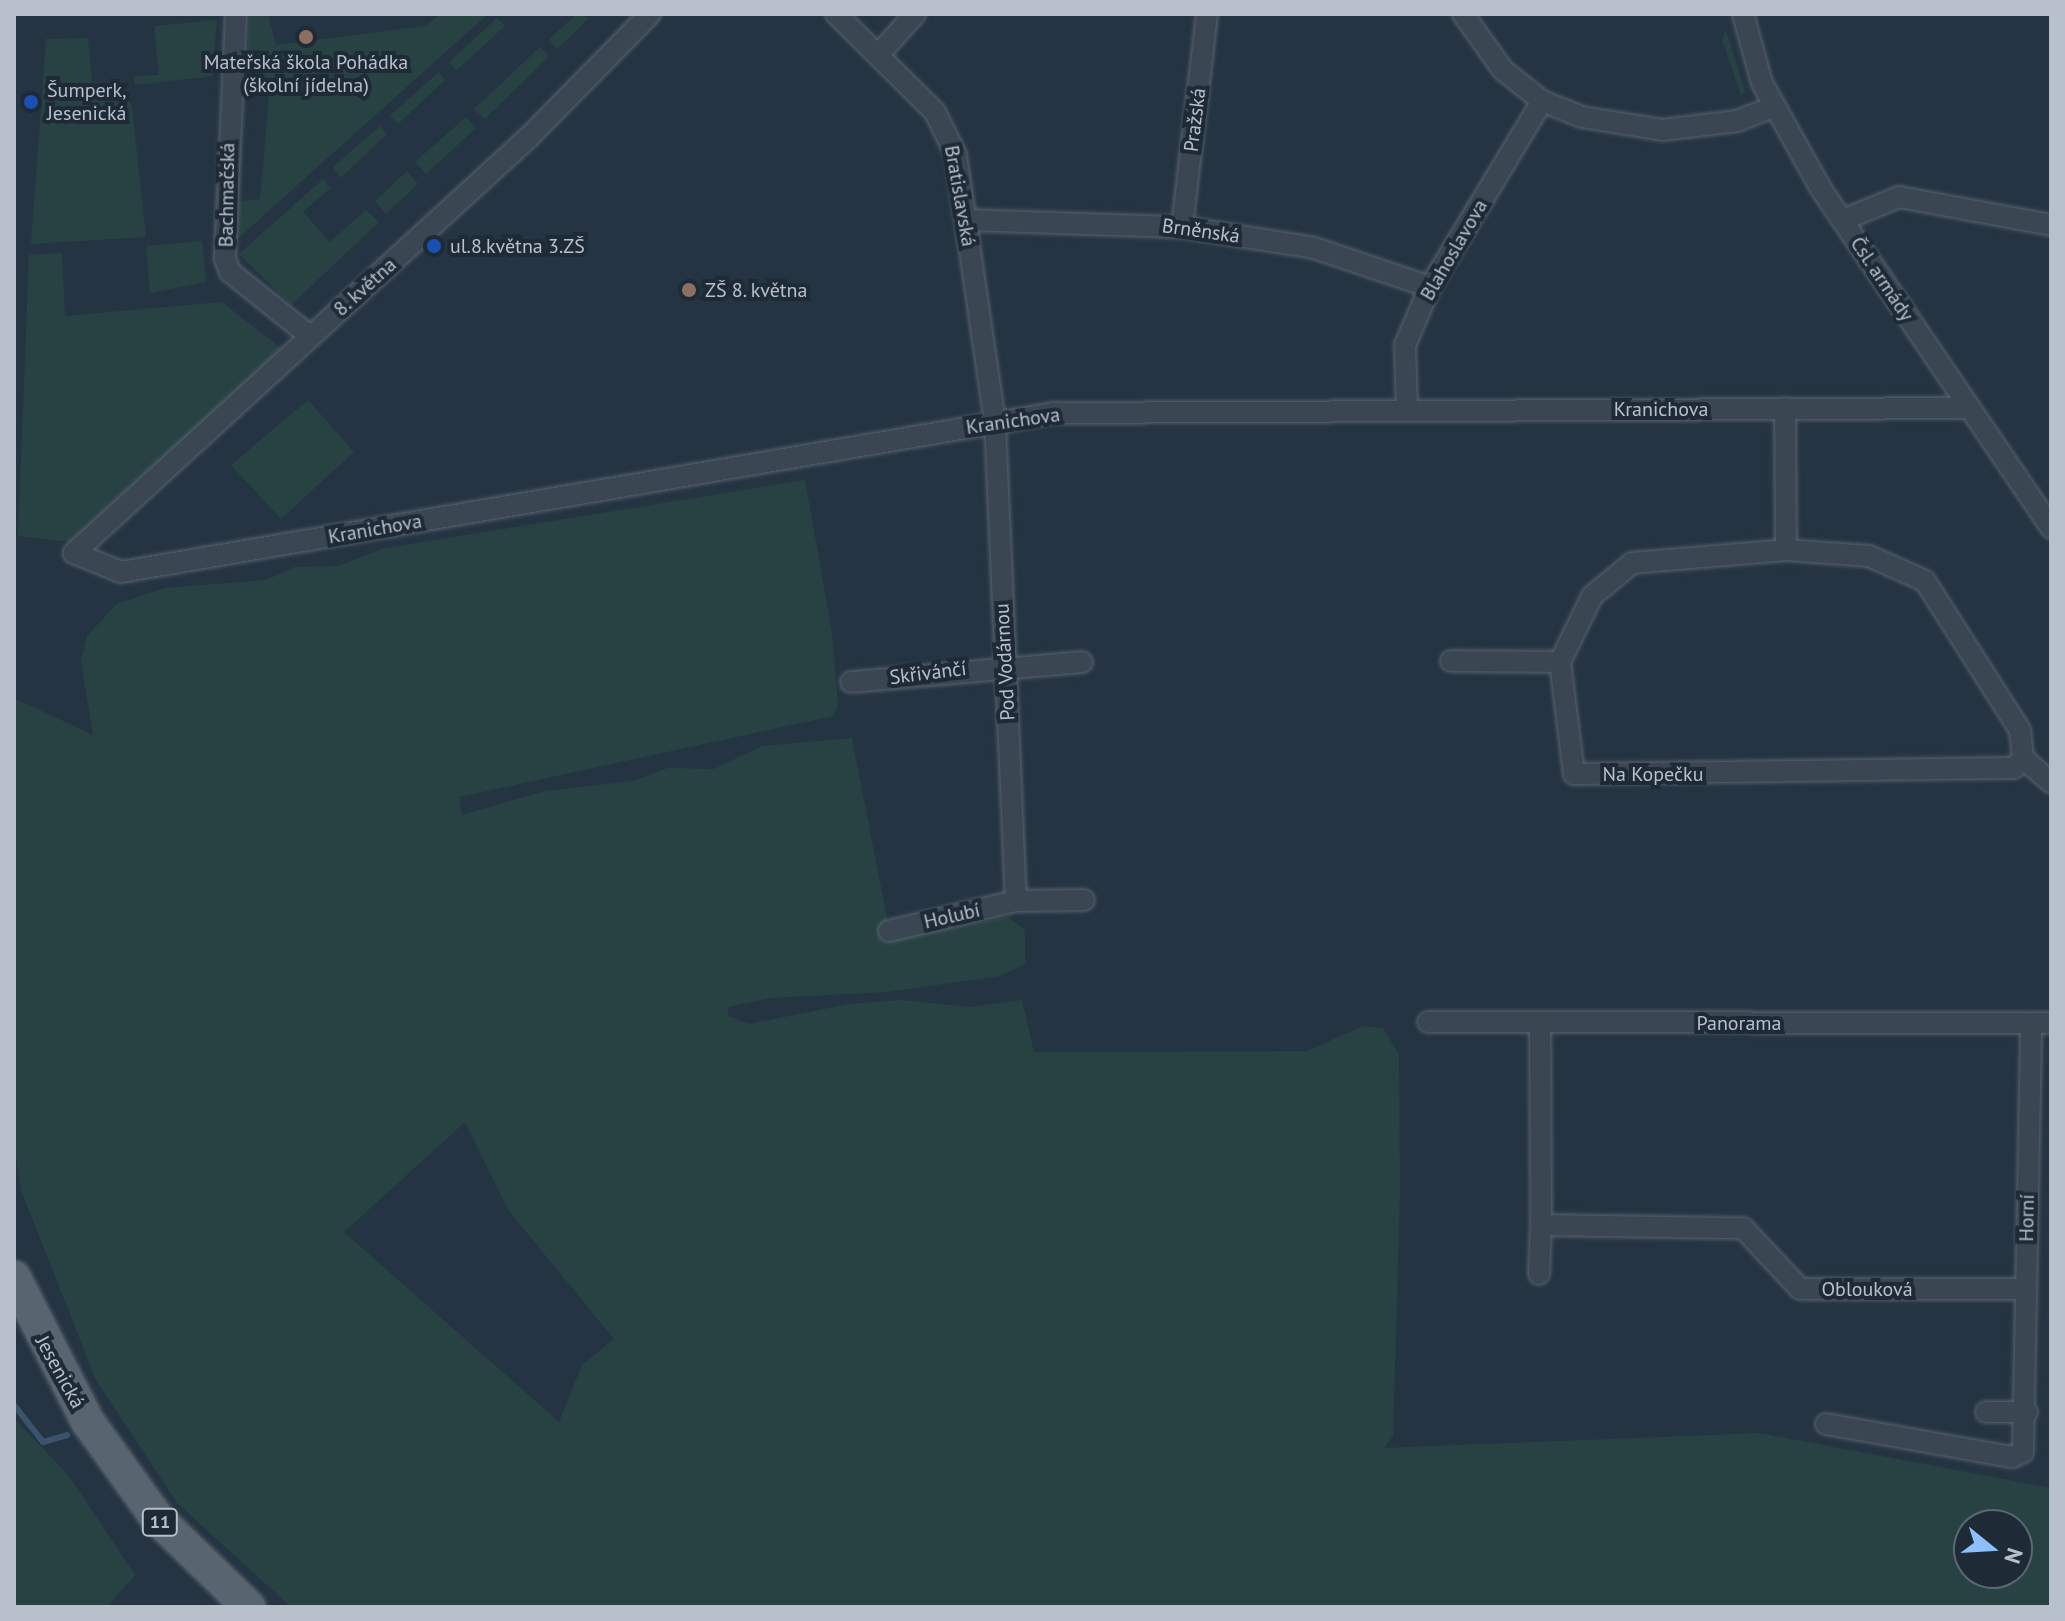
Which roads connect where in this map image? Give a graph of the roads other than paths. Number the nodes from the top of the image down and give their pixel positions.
1 (236, 14) edge
2 (650, 14) edge
3 (836, 14) edge
4 (915, 14) edge
5 (1207, 14) edge
6 (1463, 14) edge
7 (1743, 14) edge
8 (879, 54) junction
9 (1542, 101) junction
10 (1773, 107) junction
11 (966, 220) junction
12 (1843, 220) junction
13 (2051, 225) edge
14 (1182, 227) junction
15 (1430, 287) junction
16 (310, 336) junction
17 (1785, 408) junction
18 (1969, 408) junction
19 (1407, 411) junction
20 (995, 422) junction
21 (2051, 528) edge
22 (1786, 550) junction
23 (74, 553) joint
24 (1451, 661) dead end
25 (1082, 662) dead end
26 (1560, 662) junction
27 (1005, 663) junction
28 (851, 682) dead end
29 (2023, 758) junction
30 (2051, 782) edge
31 (1084, 900) dead end
32 (1016, 901) junction
33 (889, 931) dead end
34 (1428, 1022) dead end
35 (1540, 1023) junction
36 (2041, 1024) edge
37 (1541, 1225) junction
38 (1539, 1274) dead end
39 (14, 1277) edge
40 (2026, 1289) junction
41 (1986, 1412) dead end
42 (2027, 1412) junction
43 (1826, 1424) dead end
44 (249, 1607) edge

1 - 16 street, Bachmačská
2 - 16 street, 8. května
3 - 8 street, Bratislavská
4 - 8 street
5 - 14 street, Pražská
6 - 9 street
7 - 10 street, Čsl. armády
8 - 11 street, Bratislavská
9 - 10 street
9 - 15 street, Blahoslavova
10 - 12 street, Čsl. armády
11 - 14 street, Brněnská
11 - 20 street, Bratislavská
12 - 13 street
12 - 18 street, Čsl. armády
14 - 15 street, Brněnská
15 - 19 street, Blahoslavova
16 - 23 street, 8. května
17 - 18 street, Kranichova
17 - 19 street, Kranichova
17 - 22 street
18 - 21 street, Čsl. armády
19 - 20 street, Kranichova
20 - 23 street, Kranichova
20 - 27 street, Pod Vodárnou
22 - 26 street
22 - 29 street
24 - 26 street
25 - 27 street, Skřivánčí
26 - 29 street, Na Kopečku
27 - 28 street, Skřivánčí
27 - 32 street, Pod Vodárnou
29 - 30 street
31 - 32 street, Holubí
32 - 33 street, Holubí
34 - 35 street, Panorama
35 - 36 street, Panorama
35 - 37 street
36 - 40 street, Horní
37 - 38 street
37 - 40 street, Oblouková
39 - 44 main road, Jesenická / 11
40 - 42 street, Horní
41 - 42 street
42 - 43 street, Horní

